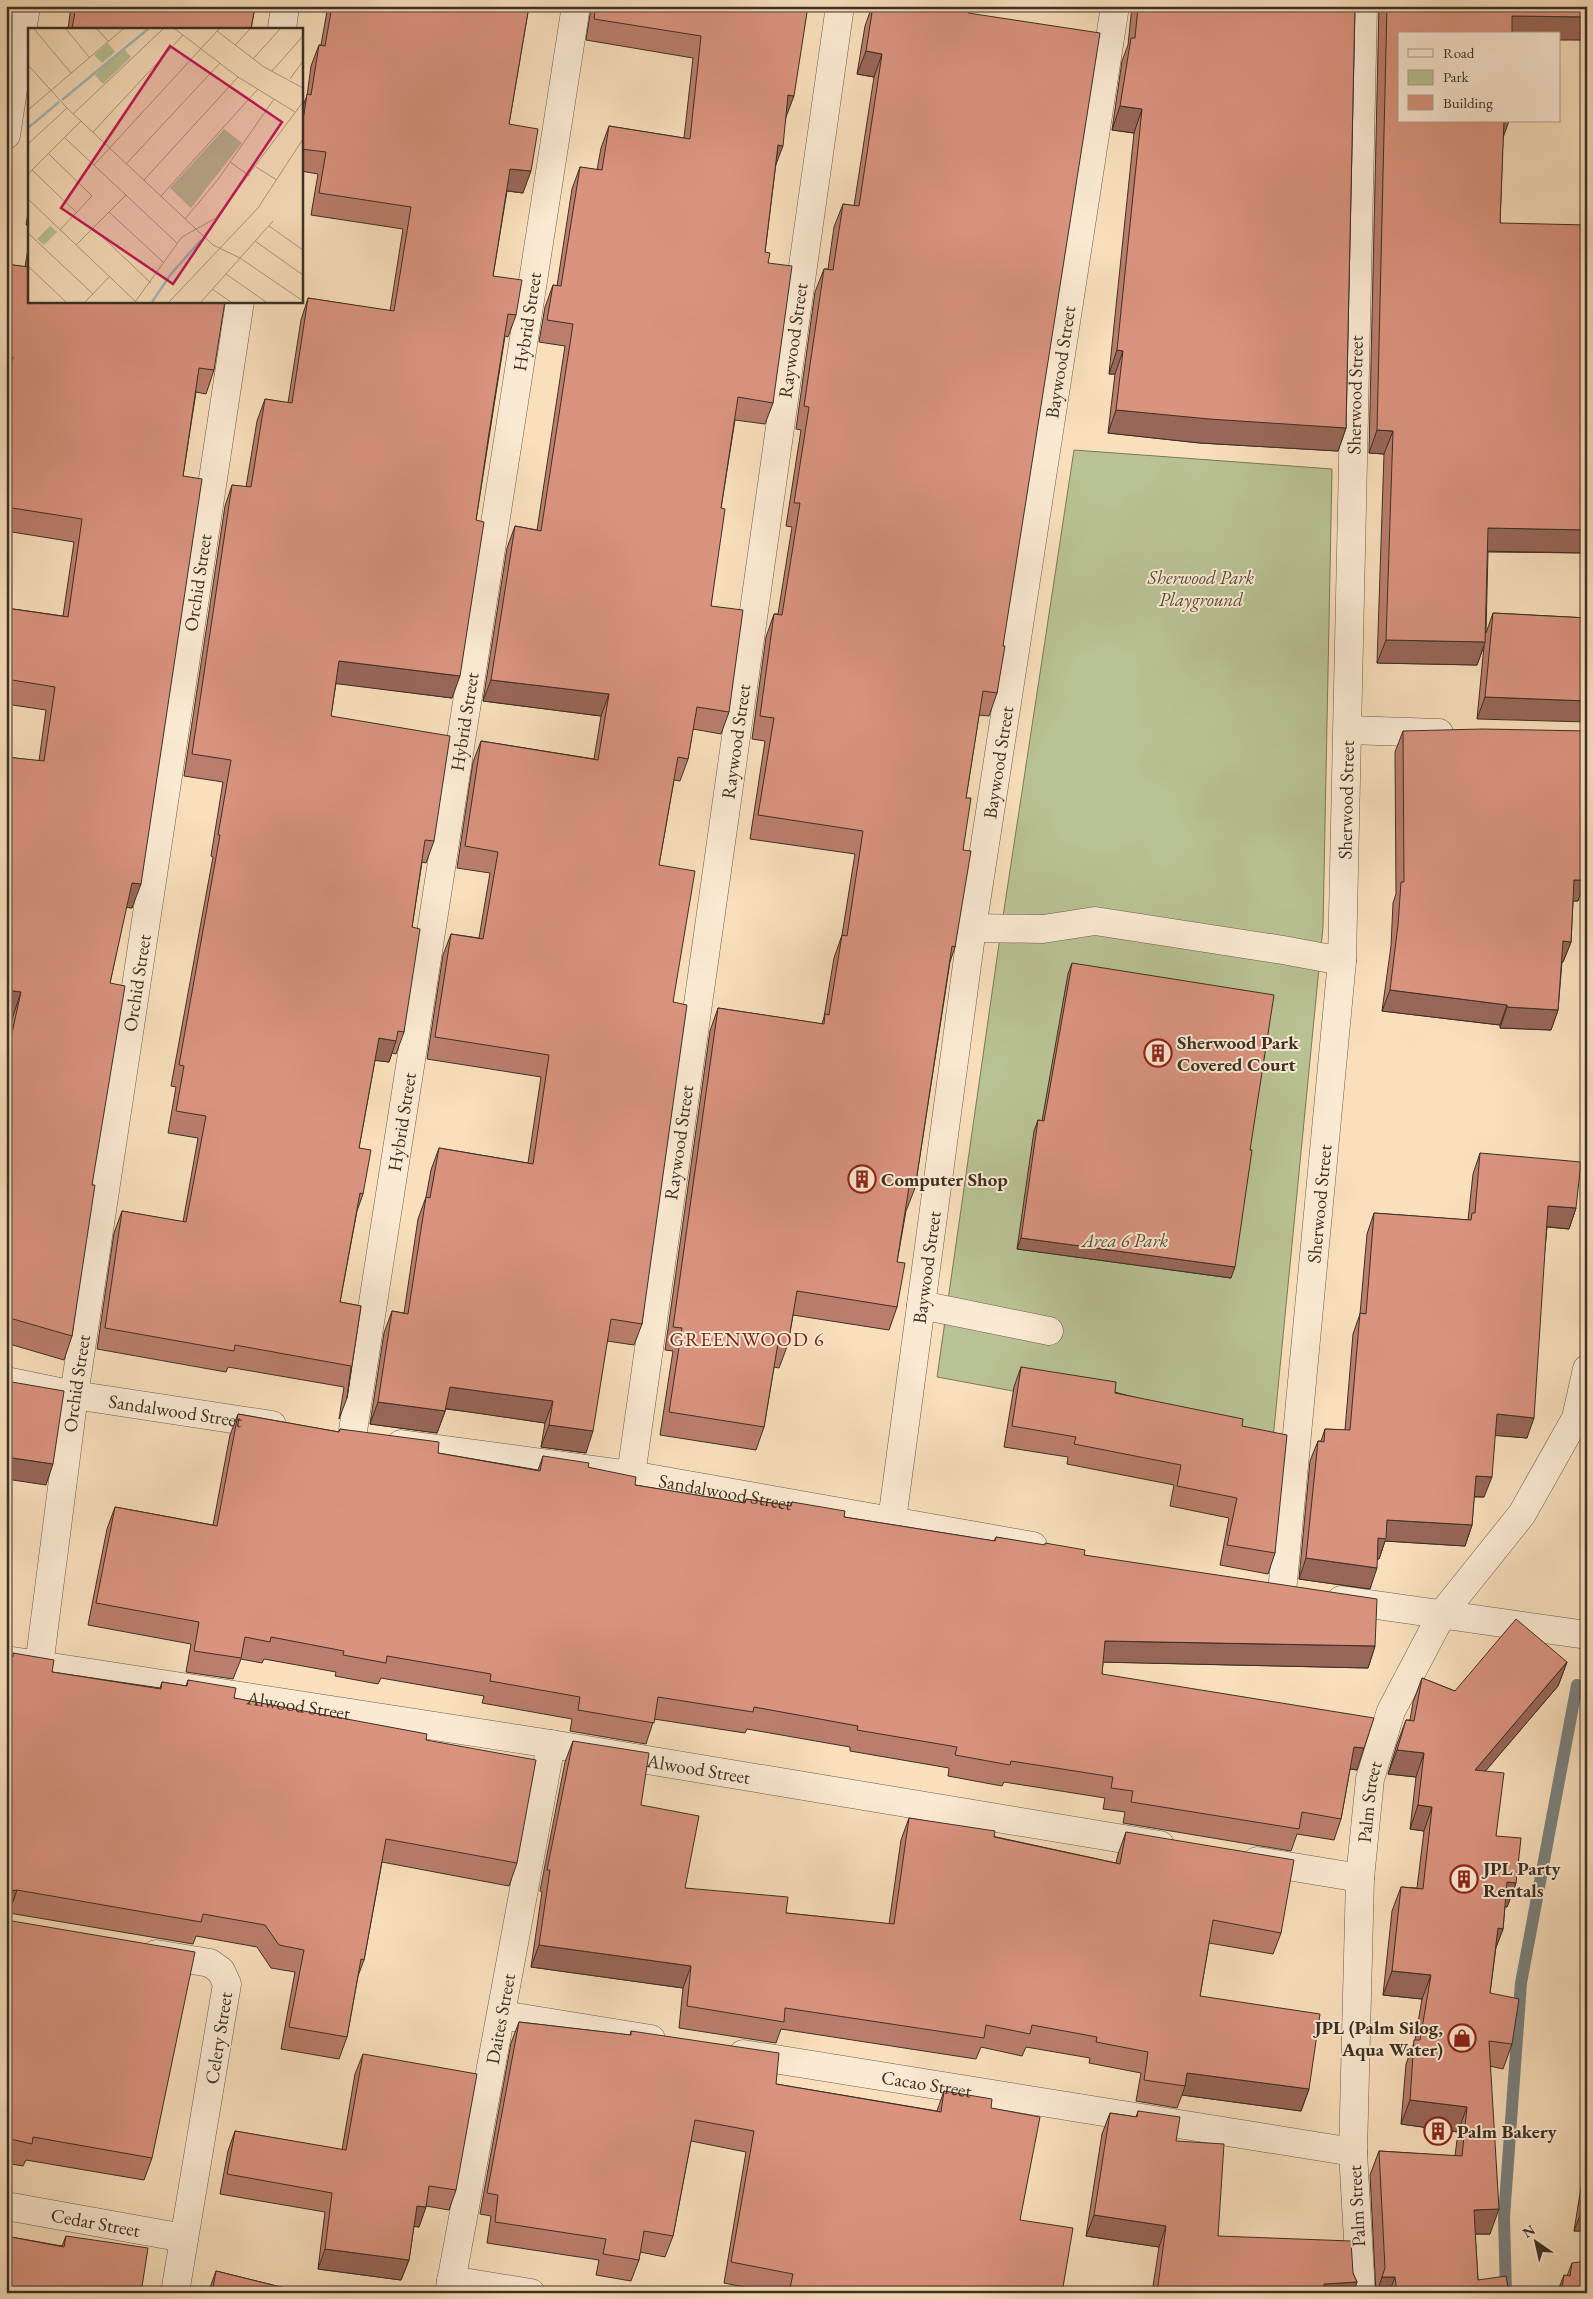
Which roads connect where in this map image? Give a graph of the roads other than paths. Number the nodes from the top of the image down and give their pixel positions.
1 (26, 6) edge
2 (285, 6) edge
3 (576, 6) edge
4 (840, 6) edge
5 (1114, 6) edge
6 (1363, 6) edge
7 (282, 28) edge
8 (6, 135) edge
9 (240, 302) edge
10 (1348, 730) junction
11 (1468, 734) edge
12 (972, 928) junction
13 (1342, 961) junction
14 (921, 1305) junction
15 (1049, 1332) dead end
16 (1587, 1369) edge
17 (6, 1381) edge
18 (74, 1395) junction
19 (295, 1428) edge
20 (323, 1433) edge
21 (352, 1437) junction
22 (631, 1475) junction
23 (892, 1520) junction
24 (1058, 1550) edge
25 (1253, 1586) edge
26 (1282, 1592) junction
27 (1442, 1614) junction
28 (1587, 1635) edge
29 (6, 1660) edge
30 (40, 1666) junction
31 (551, 1744) junction
32 (1185, 1849) edge
33 (1233, 1857) edge
34 (1360, 1878) junction
35 (132, 1950) edge
36 (502, 2015) junction
37 (678, 2044) edge
38 (717, 2050) edge
39 (1353, 2152) junction
40 (6, 2206) edge
41 (184, 2238) junction
42 (450, 2286) edge
43 (175, 2293) edge
44 (531, 2293) edge
45 (1361, 2293) edge

1 - 8 street
2 - 7 street
3 - 21 street, Hybrid Street
4 - 22 street, Raywood Street
5 - 12 street, Baywood Street
6 - 10 street, Sherwood Street
9 - 18 street, Orchid Street
10 - 11 street
10 - 13 street, Sherwood Street
12 - 13 street
12 - 14 street, Baywood Street
13 - 26 street, Sherwood Street
14 - 15 street
14 - 23 street, Baywood Street
16 - 27 street, Palm Street
17 - 18 street, Sandalwood Street
18 - 19 street, Sandalwood Street
18 - 30 street, Orchid Street
20 - 21 street, Sandalwood Street
21 - 22 street, Sandalwood Street
22 - 23 street, Sandalwood Street
23 - 24 street, Sandalwood Street
25 - 26 street
26 - 27 street
27 - 28 street
27 - 34 street, Palm Street
29 - 30 street, Alwood Street
30 - 31 street, Alwood Street
31 - 32 street, Alwood Street
31 - 36 street, Daites Street
33 - 34 street
34 - 39 street, Palm Street
35 - 41 street, Celery Street
36 - 37 street
36 - 42 street, Daites Street
38 - 39 street, Cacao Street
39 - 45 street, Palm Street
40 - 41 street, Cedar Street
41 - 43 street, Celery Street
42 - 44 street

